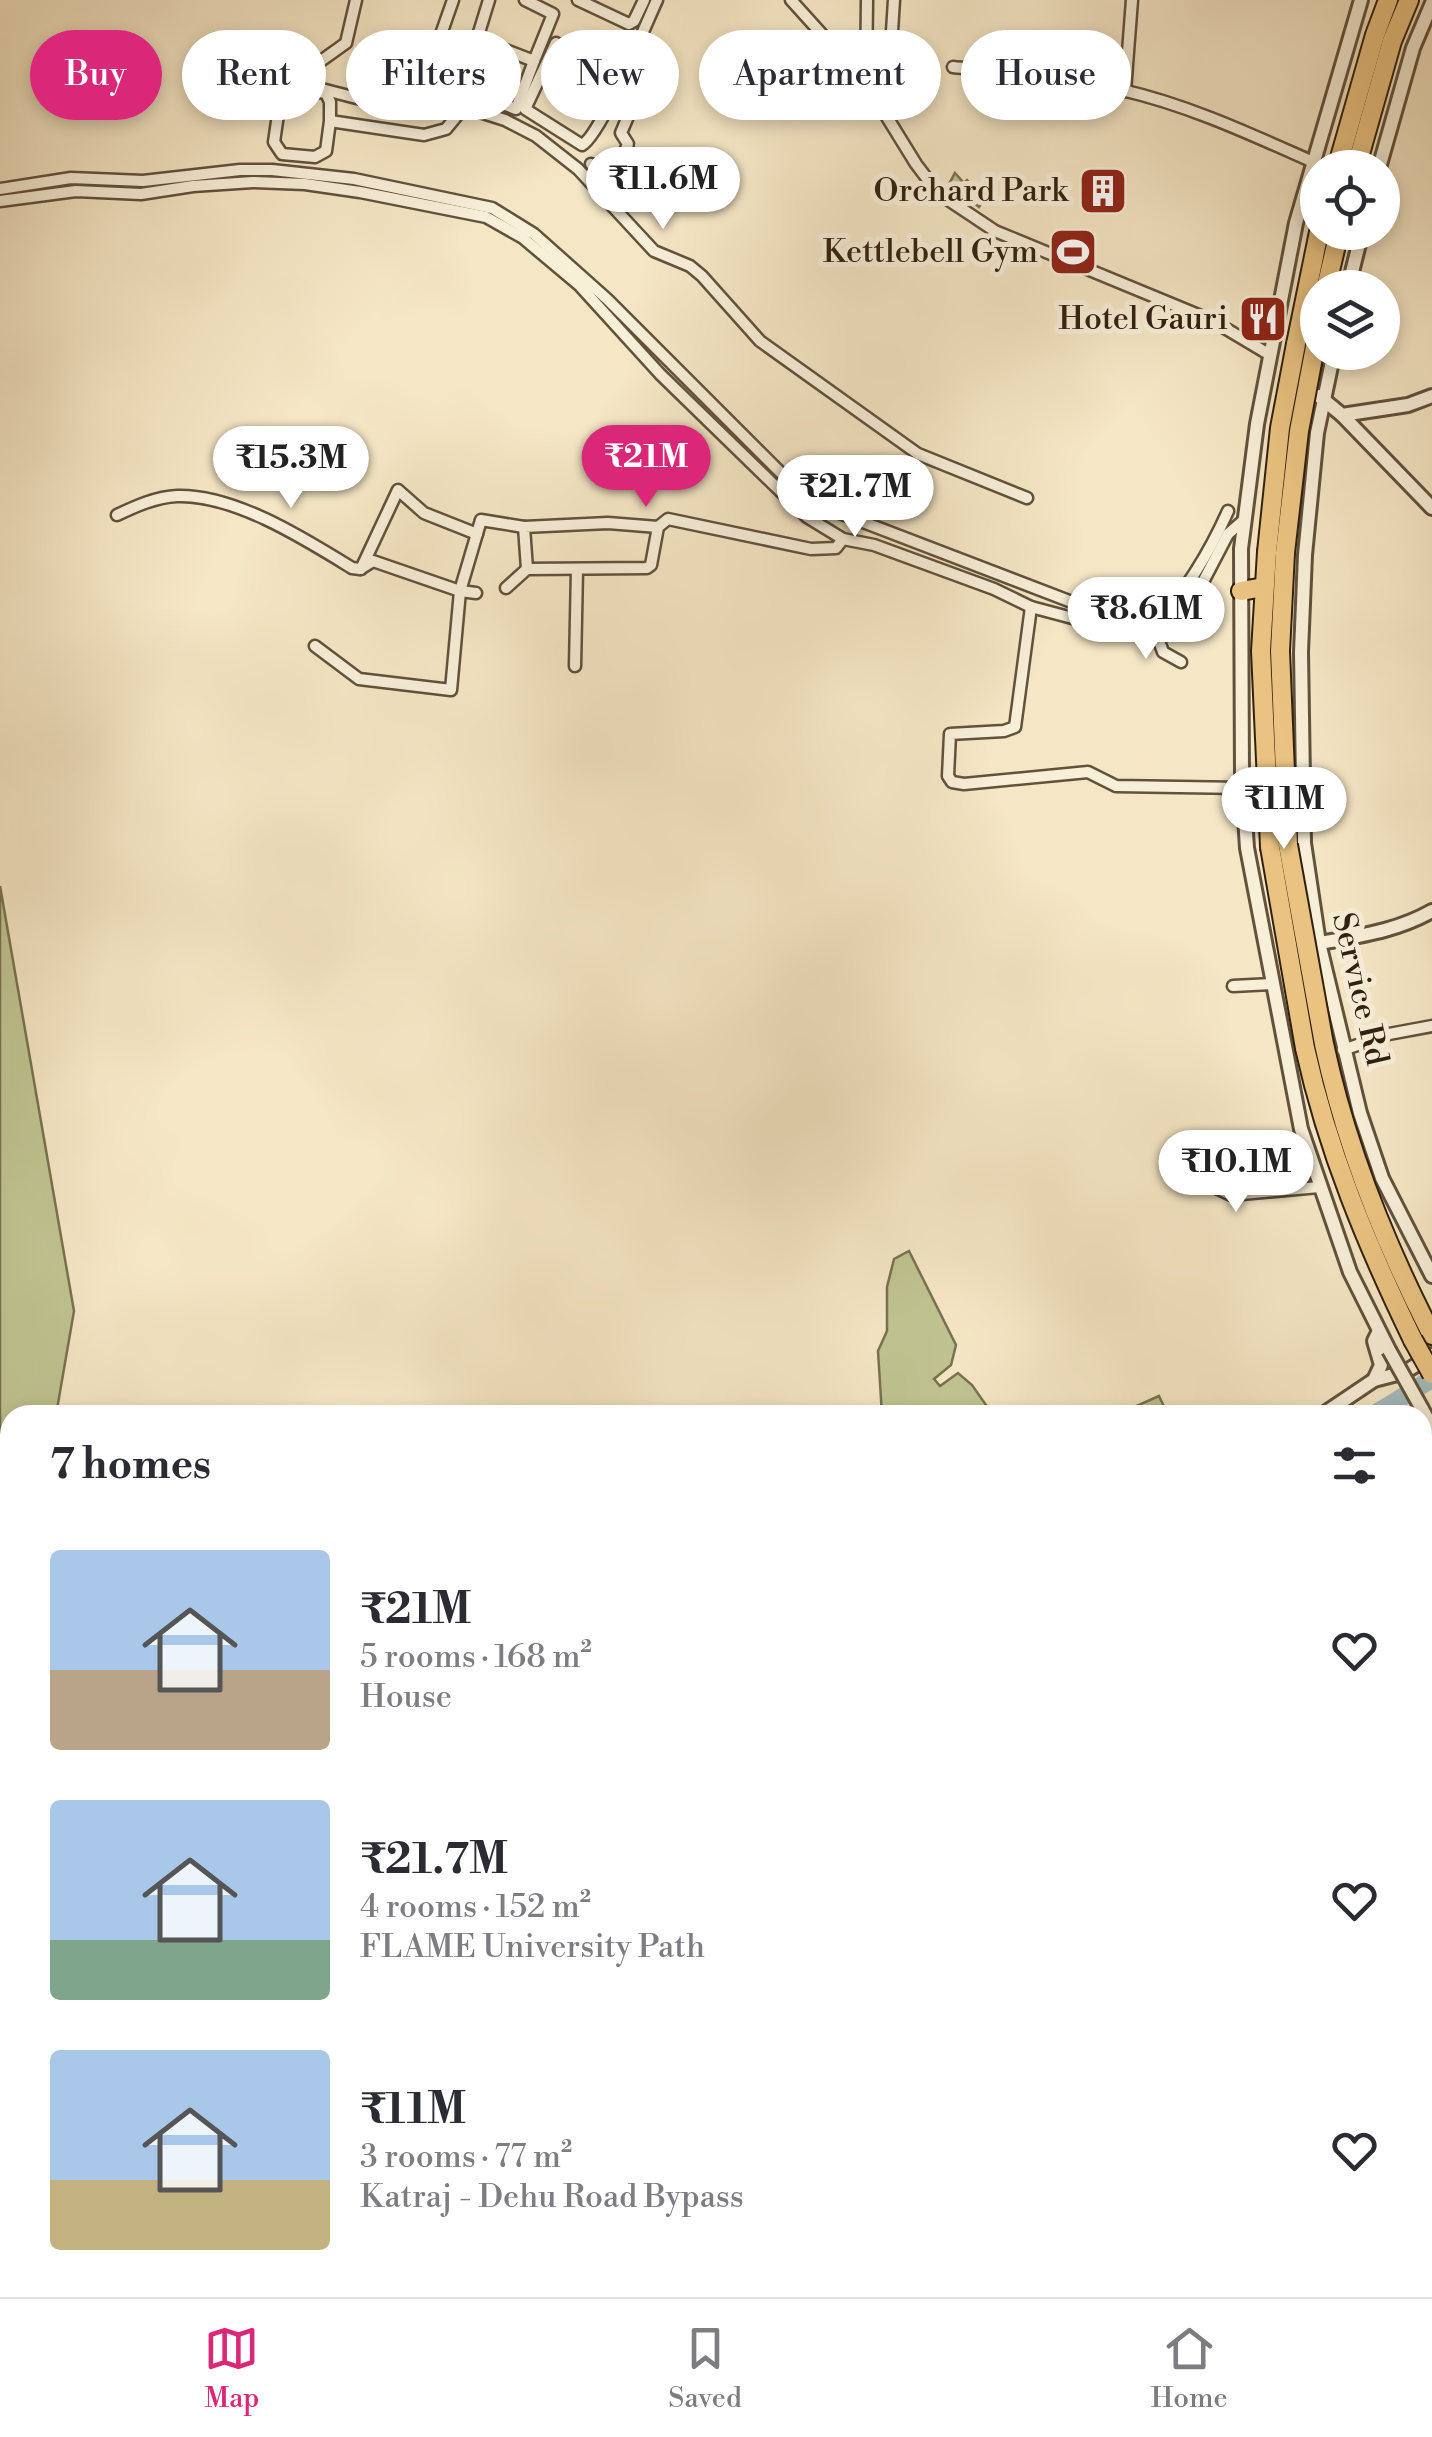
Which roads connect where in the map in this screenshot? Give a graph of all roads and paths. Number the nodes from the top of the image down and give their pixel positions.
1 (356, 0) edge
2 (454, 0) edge
3 (489, 0) edge
4 (525, 0) edge
5 (578, 0) edge
6 (644, 0) edge
7 (657, 0) edge
8 (790, 0) edge
9 (868, 0) edge
10 (894, 0) edge
11 (1132, 0) edge
12 (1360, 0) edge
13 (1388, 0) edge
14 (1408, 0) edge
15 (1432, 3) edge
16 (1429, 19) edge
17 (349, 30) edge
18 (643, 30) edge
19 (817, 30) edge
20 (867, 30) edge
21 (892, 30) edge
22 (1130, 30) edge
23 (346, 43) edge
24 (534, 61) junction
25 (953, 67) dead end
26 (961, 68) edge
27 (1131, 93) edge
28 (346, 96) edge
29 (612, 97) joint
30 (625, 120) edge
31 (890, 120) edge
32 (330, 121) junction
33 (1315, 150) edge
34 (1341, 150) edge
35 (1361, 150) edge
36 (1385, 150) edge
37 (1300, 155) edge
38 (591, 164) dead end
39 (0, 189) edge
40 (0, 201) edge
41 (487, 212) junction
42 (1300, 215) edge
43 (1270, 354) junction
44 (1306, 370) edge
45 (1330, 370) edge
46 (1432, 396) edge
47 (1323, 400) junction
48 (1342, 415) junction
49 (1027, 498) dead end
50 (1246, 504) junction
51 (823, 506) junction
52 (1432, 508) edge
53 (1228, 511) junction
54 (117, 515) dead end
55 (814, 521) junction
56 (1238, 524) junction
57 (658, 526) junction
58 (524, 527) junction
59 (477, 534) junction
60 (843, 538) junction
61 (1276, 552) junction
62 (527, 568) junction
63 (360, 569) junction
64 (577, 570) junction
65 (1264, 586) junction
66 (506, 588) dead end
67 (460, 590) junction
68 (1241, 592) junction
69 (476, 593) dead end
70 (1032, 607) junction
71 (1154, 627) junction
72 (315, 646) dead end
73 (1181, 662) dead end
74 (575, 666) dead end
75 (1243, 788) junction
76 (1279, 846) junction
77 (1430, 916) edge
78 (1319, 943) junction
79 (1266, 953) junction
80 (1272, 984) junction
81 (1233, 986) dead end
82 (1432, 1026) edge
83 (1343, 1050) junction
84 (1170, 1161) dead end
85 (1319, 1188) junction
86 (1432, 1276) edge
87 (1378, 1334) junction
88 (1425, 1335) edge
89 (1432, 1355) edge
90 (1432, 1374) edge
91 (1374, 1380) junction
92 (1337, 1405) edge
93 (1420, 1405) edge

1 - 17 street
2 - 24 street
3 - 24 street
4 - 24 street
5 - 6 street
7 - 18 street
8 - 19 street
9 - 20 street
10 - 21 street
11 - 22 street
12 - 33 street
13 - 34 highway
14 - 35 highway
15 - 16 street
16 - 36 street
23 - 28 street
25 - 26 street
27 - 37 street
29 - 29 street
30 - 38 street
31 - 43 street
32 - 32 street
32 - 49 street
39 - 41 street
40 - 41 street
41 - 51 street
41 - 55 street
42 - 43 street
43 - 47 street
43 - 50 street
44 - 61 highway, bridge
45 - 47 street, Service Rd
46 - 48 street
47 - 48 street
47 - 78 street, Service Rd
48 - 52 street
50 - 53 street
50 - 56 street
51 - 53 street
51 - 55 street
53 - 56 street
54 - 63 street
55 - 60 street
56 - 68 street
56 - 71 street
57 - 58 street
57 - 60 street
57 - 64 street
58 - 59 street
58 - 62 street
59 - 63 street
59 - 67 street
60 - 70 street
61 - 65 highway
61 - 76 highway
62 - 64 street
62 - 66 street
63 - 67 street
64 - 74 street
65 - 68 highway
65 - 76 highway
67 - 69 street
67 - 72 street
68 - 75 street
70 - 71 street
70 - 75 street
71 - 73 street
75 - 79 street
76 - 88 highway, bridge
77 - 78 street
78 - 79 street
78 - 83 street, Service Rd
79 - 80 street
80 - 81 street
80 - 85 street
82 - 83 street
83 - 86 street, Service Rd
84 - 85 street
85 - 87 street
87 - 91 street
87 - 93 street, bridge
88 - 90 highway, bridge
89 - 91 street
91 - 92 street

